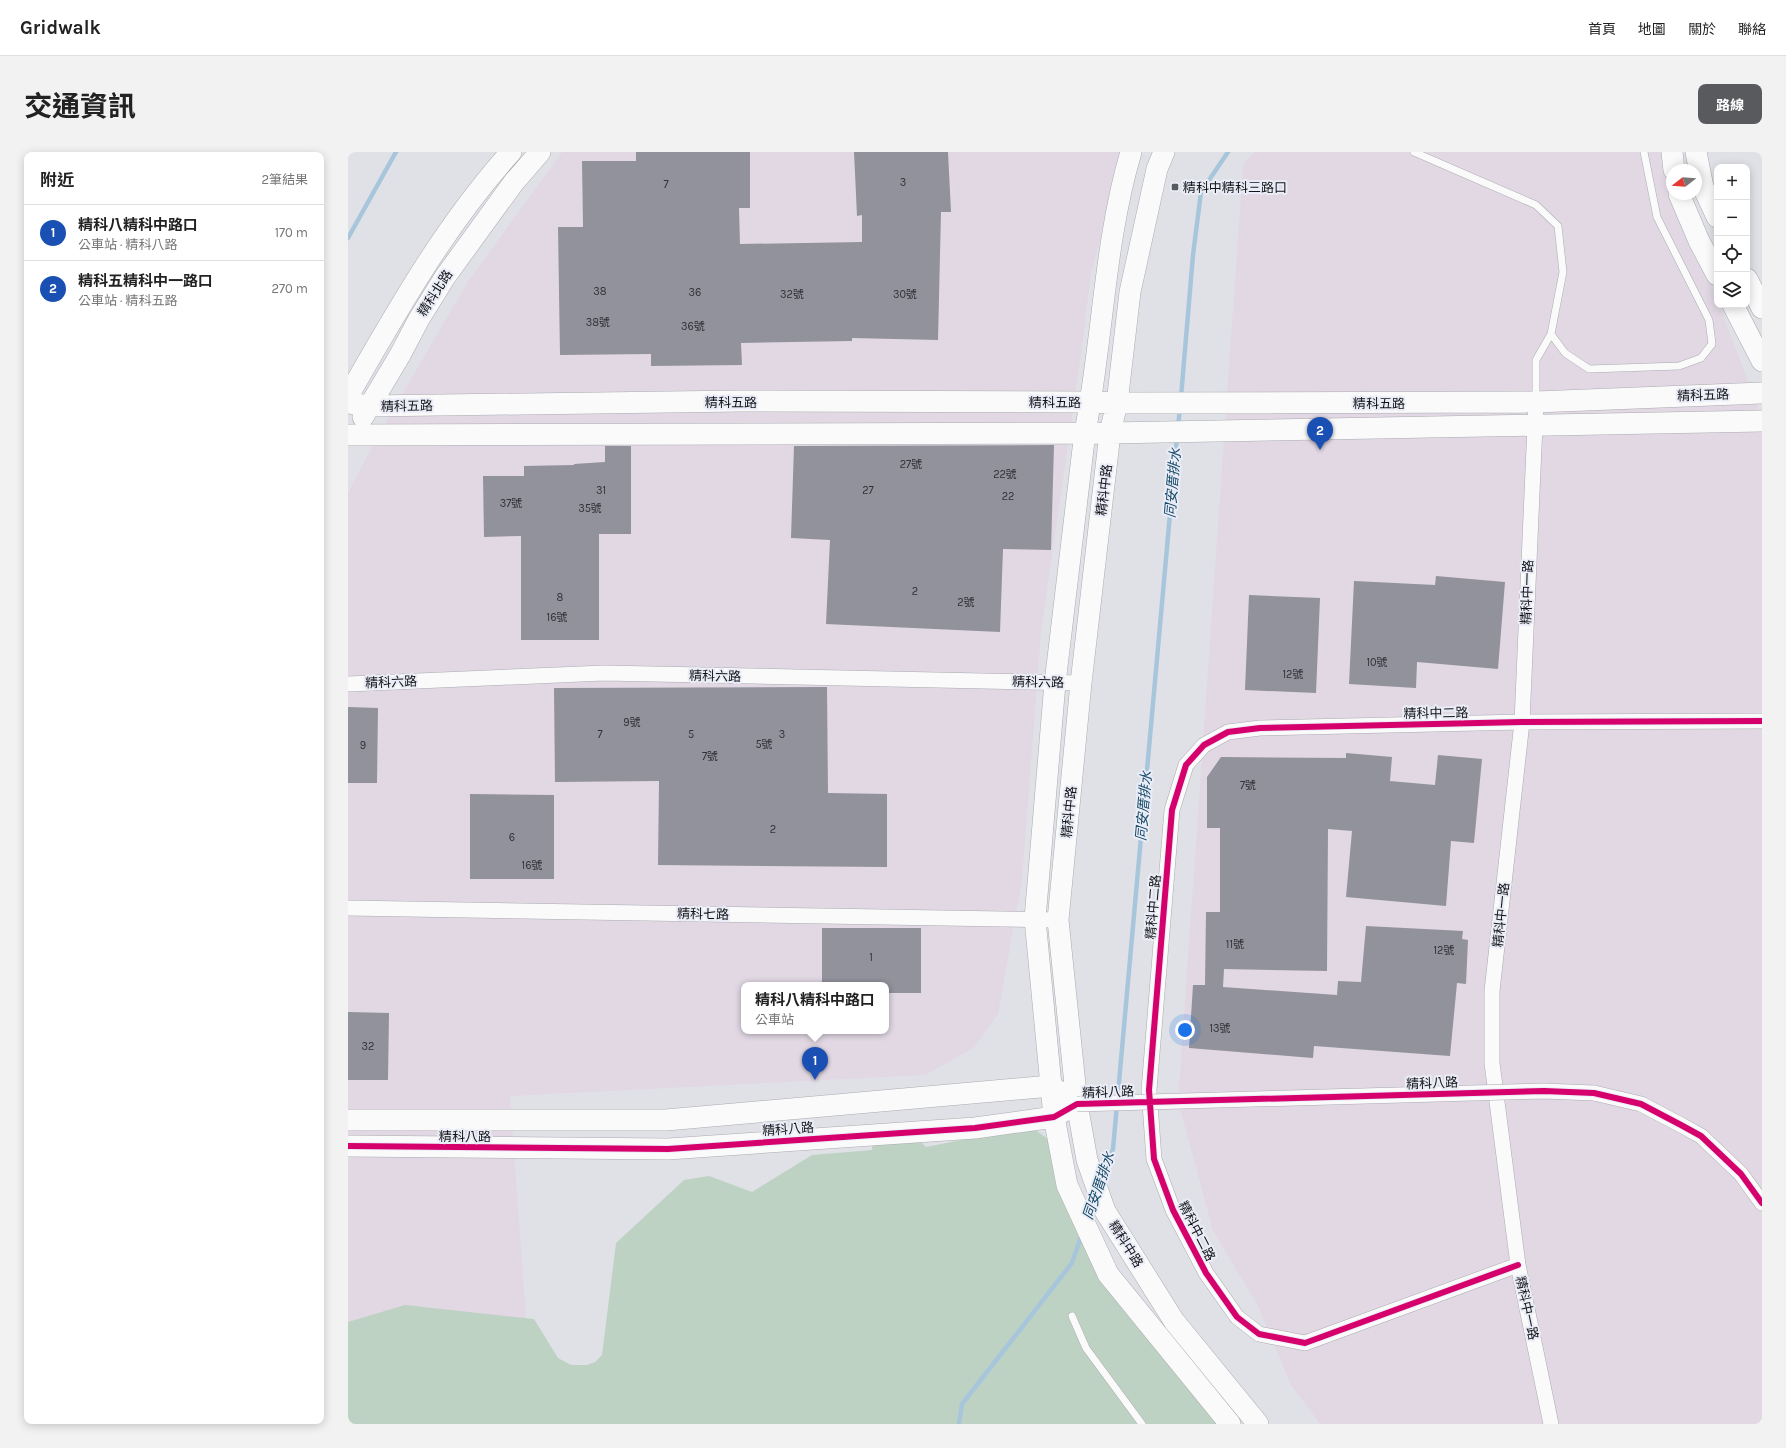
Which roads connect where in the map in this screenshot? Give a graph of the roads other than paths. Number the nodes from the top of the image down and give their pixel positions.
1 (511, 152) edge
2 (540, 152) edge
3 (1131, 152) edge
4 (1164, 152) edge
5 (1414, 152) edge
6 (1644, 152) edge
7 (1672, 152) edge
8 (1696, 152) edge
9 (1673, 164) edge
10 (1682, 200) edge
11 (1714, 211) edge
12 (1715, 272) edge
13 (1750, 285) edge
14 (1735, 308) edge
15 (1762, 308) edge
16 (1551, 334) junction
17 (1762, 361) edge
18 (1762, 393) edge
19 (348, 396) edge
20 (1091, 402) junction
21 (1536, 402) junction
22 (348, 403) edge
23 (1117, 403) junction
24 (369, 406) junction
25 (1762, 421) edge
26 (1534, 425) junction
27 (1085, 432) junction
28 (1110, 433) junction
29 (350, 438) edge
30 (1055, 683) junction
31 (1081, 683) junction
32 (348, 684) edge
33 (1762, 721) edge
34 (1522, 722) junction
35 (348, 908) edge
36 (1035, 919) junction
37 (1058, 920) junction
38 (1051, 1086) junction
39 (1077, 1104) junction
40 (1054, 1117) junction
41 (348, 1120) edge
42 (348, 1146) edge
43 (1762, 1203) edge
44 (1518, 1265) junction
45 (1072, 1316) dead end
46 (1142, 1424) edge
47 (1230, 1424) edge
48 (1258, 1424) edge
49 (1551, 1424) edge

1 - 19 street, 精科北路
2 - 24 street, 精科北路
3 - 20 street, 精科中路
4 - 23 street, 精科中路
5 - 16 lane
6 - 16 lane
7 - 9 street
8 - 11 street
10 - 12 street
13 - 15 street
14 - 17 street
16 - 21 lane
18 - 21 street, 精科五路
20 - 23 street, 精科五路
20 - 24 street, 精科五路
20 - 27 street, 精科中路
21 - 23 street, 精科五路
21 - 26 street, 精科中一路
22 - 24 street, 精科五路
23 - 28 street, 精科中路
24 - 29 street, 精科北路
25 - 26 street, 精科五路
26 - 28 street, 精科五路
26 - 34 street, 精科中一路
27 - 28 street, 精科五路
27 - 29 street, 精科五路
27 - 30 street, 精科中路
28 - 31 street, 精科中路
30 - 31 street, 精科六路
30 - 32 street, 精科六路
30 - 36 street, 精科中路
31 - 37 street, 精科中路
33 - 34 street, 精科中二路
34 - 44 street, 精科中一路
34 - 44 street, 精科中二路
35 - 36 street, 精科七路
36 - 37 street, 精科七路
36 - 38 street, 精科中路
37 - 39 street, 精科中路
38 - 39 street, 精科八路
38 - 40 street, 精科中路
38 - 41 street, 精科八路
39 - 40 street, 精科八路
39 - 43 street, 精科八路, bridge
39 - 48 street, 精科中路
40 - 42 street, 精科八路
40 - 47 street, 精科中路
44 - 49 street, 精科中一路
45 - 46 lane

